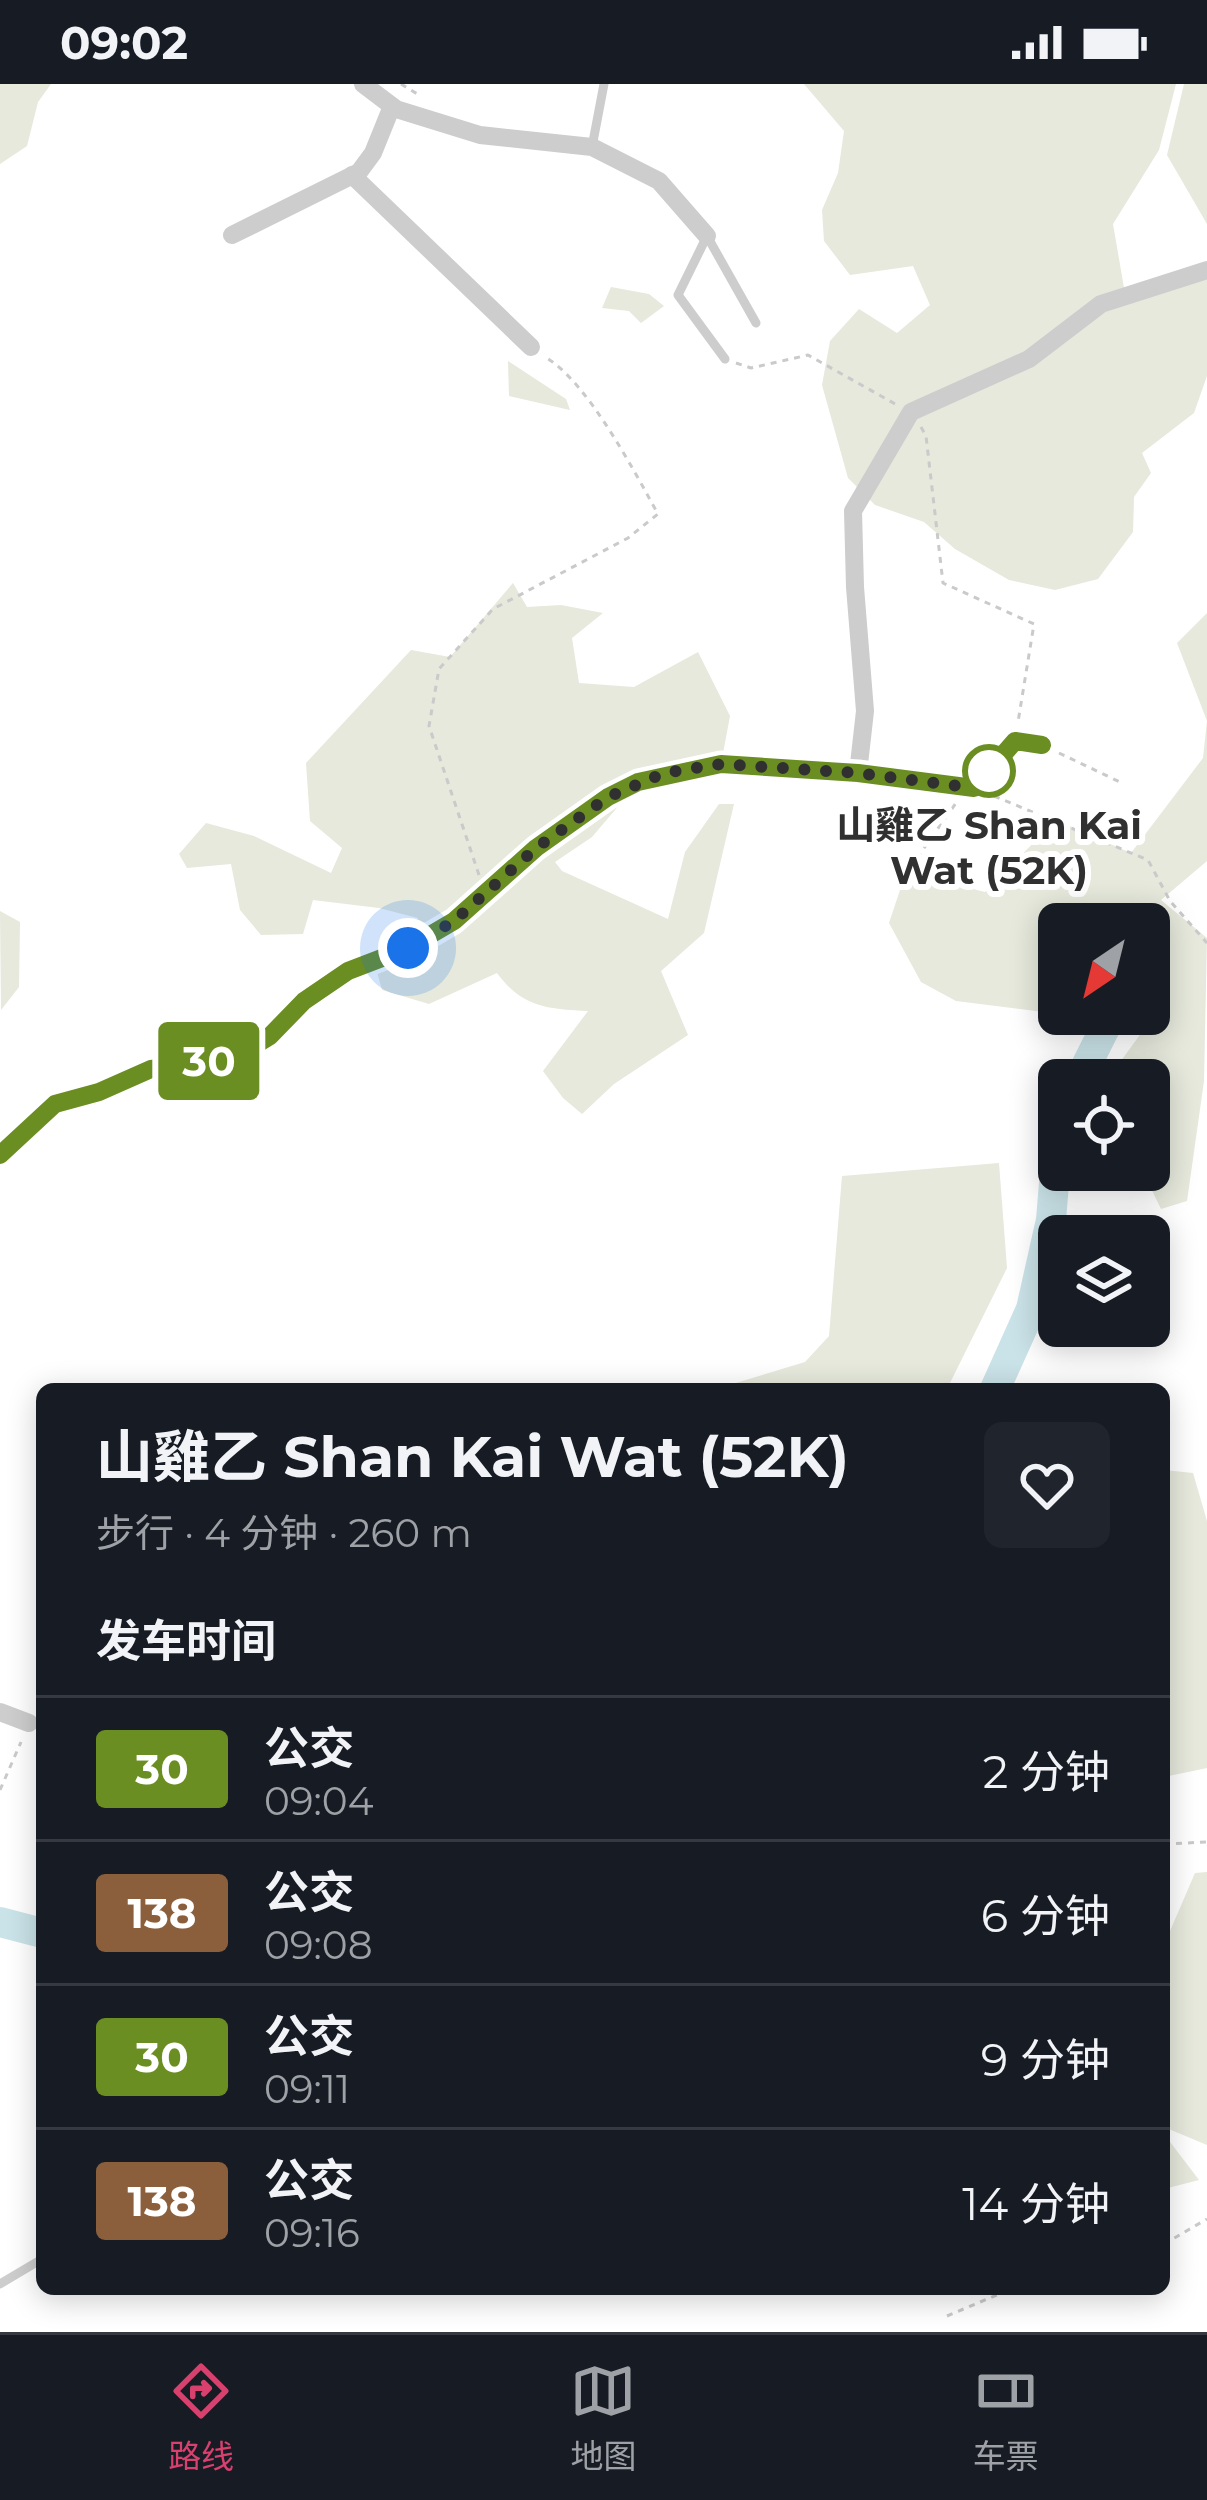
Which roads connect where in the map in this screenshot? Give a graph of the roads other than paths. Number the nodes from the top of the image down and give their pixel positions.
1 (363, 84) edge
2 (604, 84) edge
3 (392, 106) junction
4 (592, 148) junction
5 (352, 176) junction
6 (232, 235) dead end
7 (707, 236) junction
8 (1207, 270) edge
9 (757, 323) dead end
10 (531, 347) road end
11 (725, 359) road end
12 (1042, 745) road end
13 (858, 773) junction
14 (0, 1155) edge
15 (0, 1712) edge
16 (36, 1726) edge
17 (36, 2263) edge
18 (0, 2284) edge

1 - 3 street
2 - 4 lane
3 - 4 street
3 - 5 street
4 - 7 street
5 - 6 street
5 - 10 street
7 - 9 lane
7 - 11 lane
8 - 13 street
12 - 13 street
13 - 14 street
15 - 16 street
17 - 18 lane

